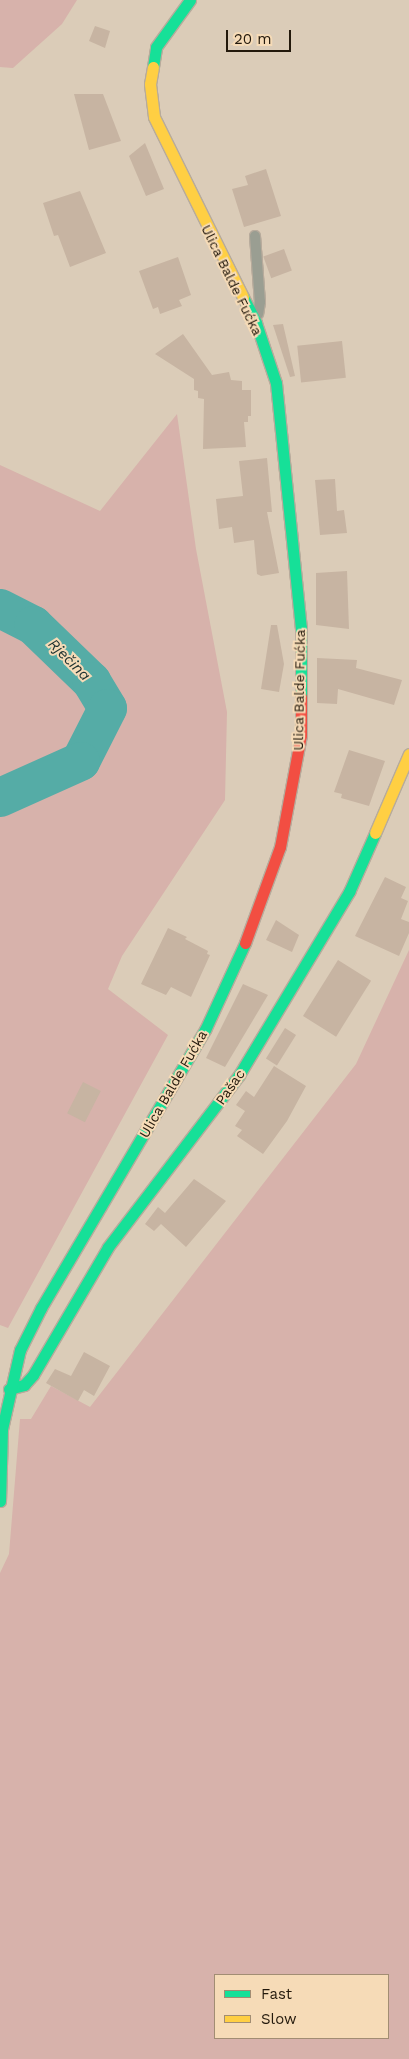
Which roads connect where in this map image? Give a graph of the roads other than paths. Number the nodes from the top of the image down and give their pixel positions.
1 (190, 0) edge
2 (255, 236) dead end
3 (256, 323) junction
4 (409, 754) edge
5 (9, 1389) junction
6 (0, 1501) edge

1 - 3 main road, Ulica Balde Fućka
2 - 3 lane
3 - 5 main road, Ulica Balde Fućka
4 - 5 main road, Pašac
5 - 6 main road, Ulica Balde Fućka

